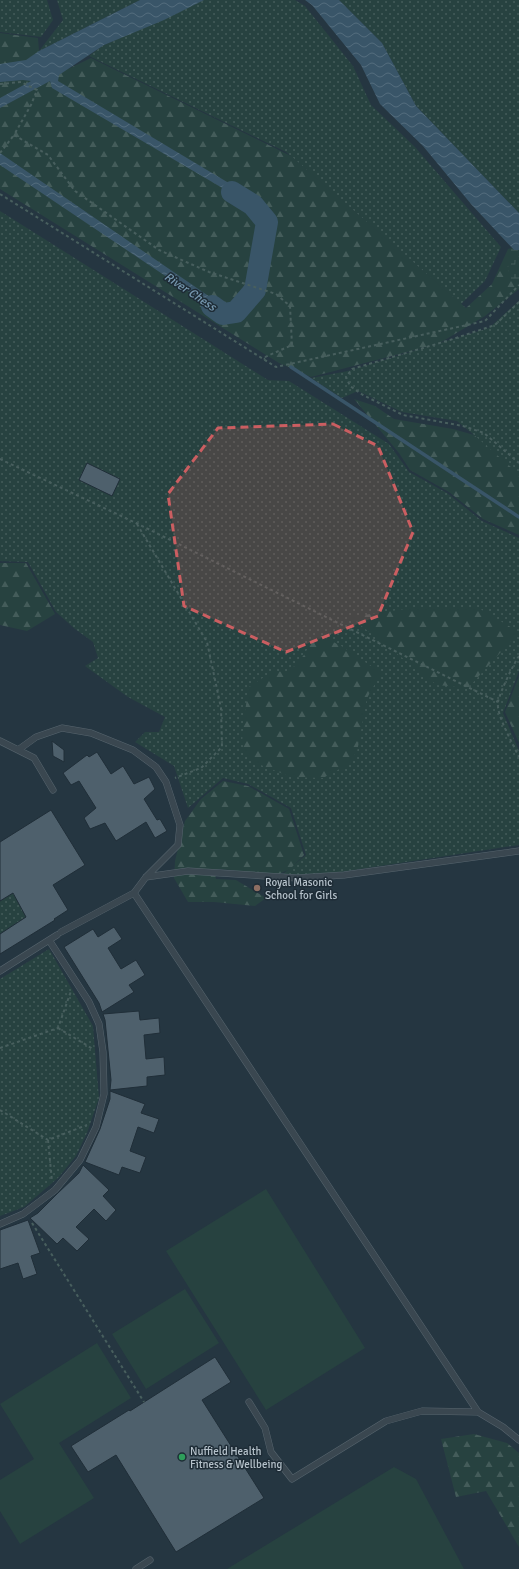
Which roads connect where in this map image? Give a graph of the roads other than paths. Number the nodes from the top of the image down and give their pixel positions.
1 (0, 741) edge
2 (18, 750) junction
3 (53, 790) dead end
4 (519, 851) edge
5 (146, 877) junction
6 (134, 893) junction
7 (49, 940) junction
8 (0, 971) edge
9 (0, 1224) edge
10 (249, 1402) dead end
11 (478, 1412) junction
12 (519, 1440) edge
13 (150, 1560) dead end
14 (136, 1569) edge

1 - 2 lane
2 - 3 lane
2 - 5 lane
4 - 5 lane
5 - 6 lane
6 - 7 lane
6 - 11 lane
7 - 8 lane
7 - 9 lane
10 - 11 lane
11 - 12 lane
13 - 14 lane

